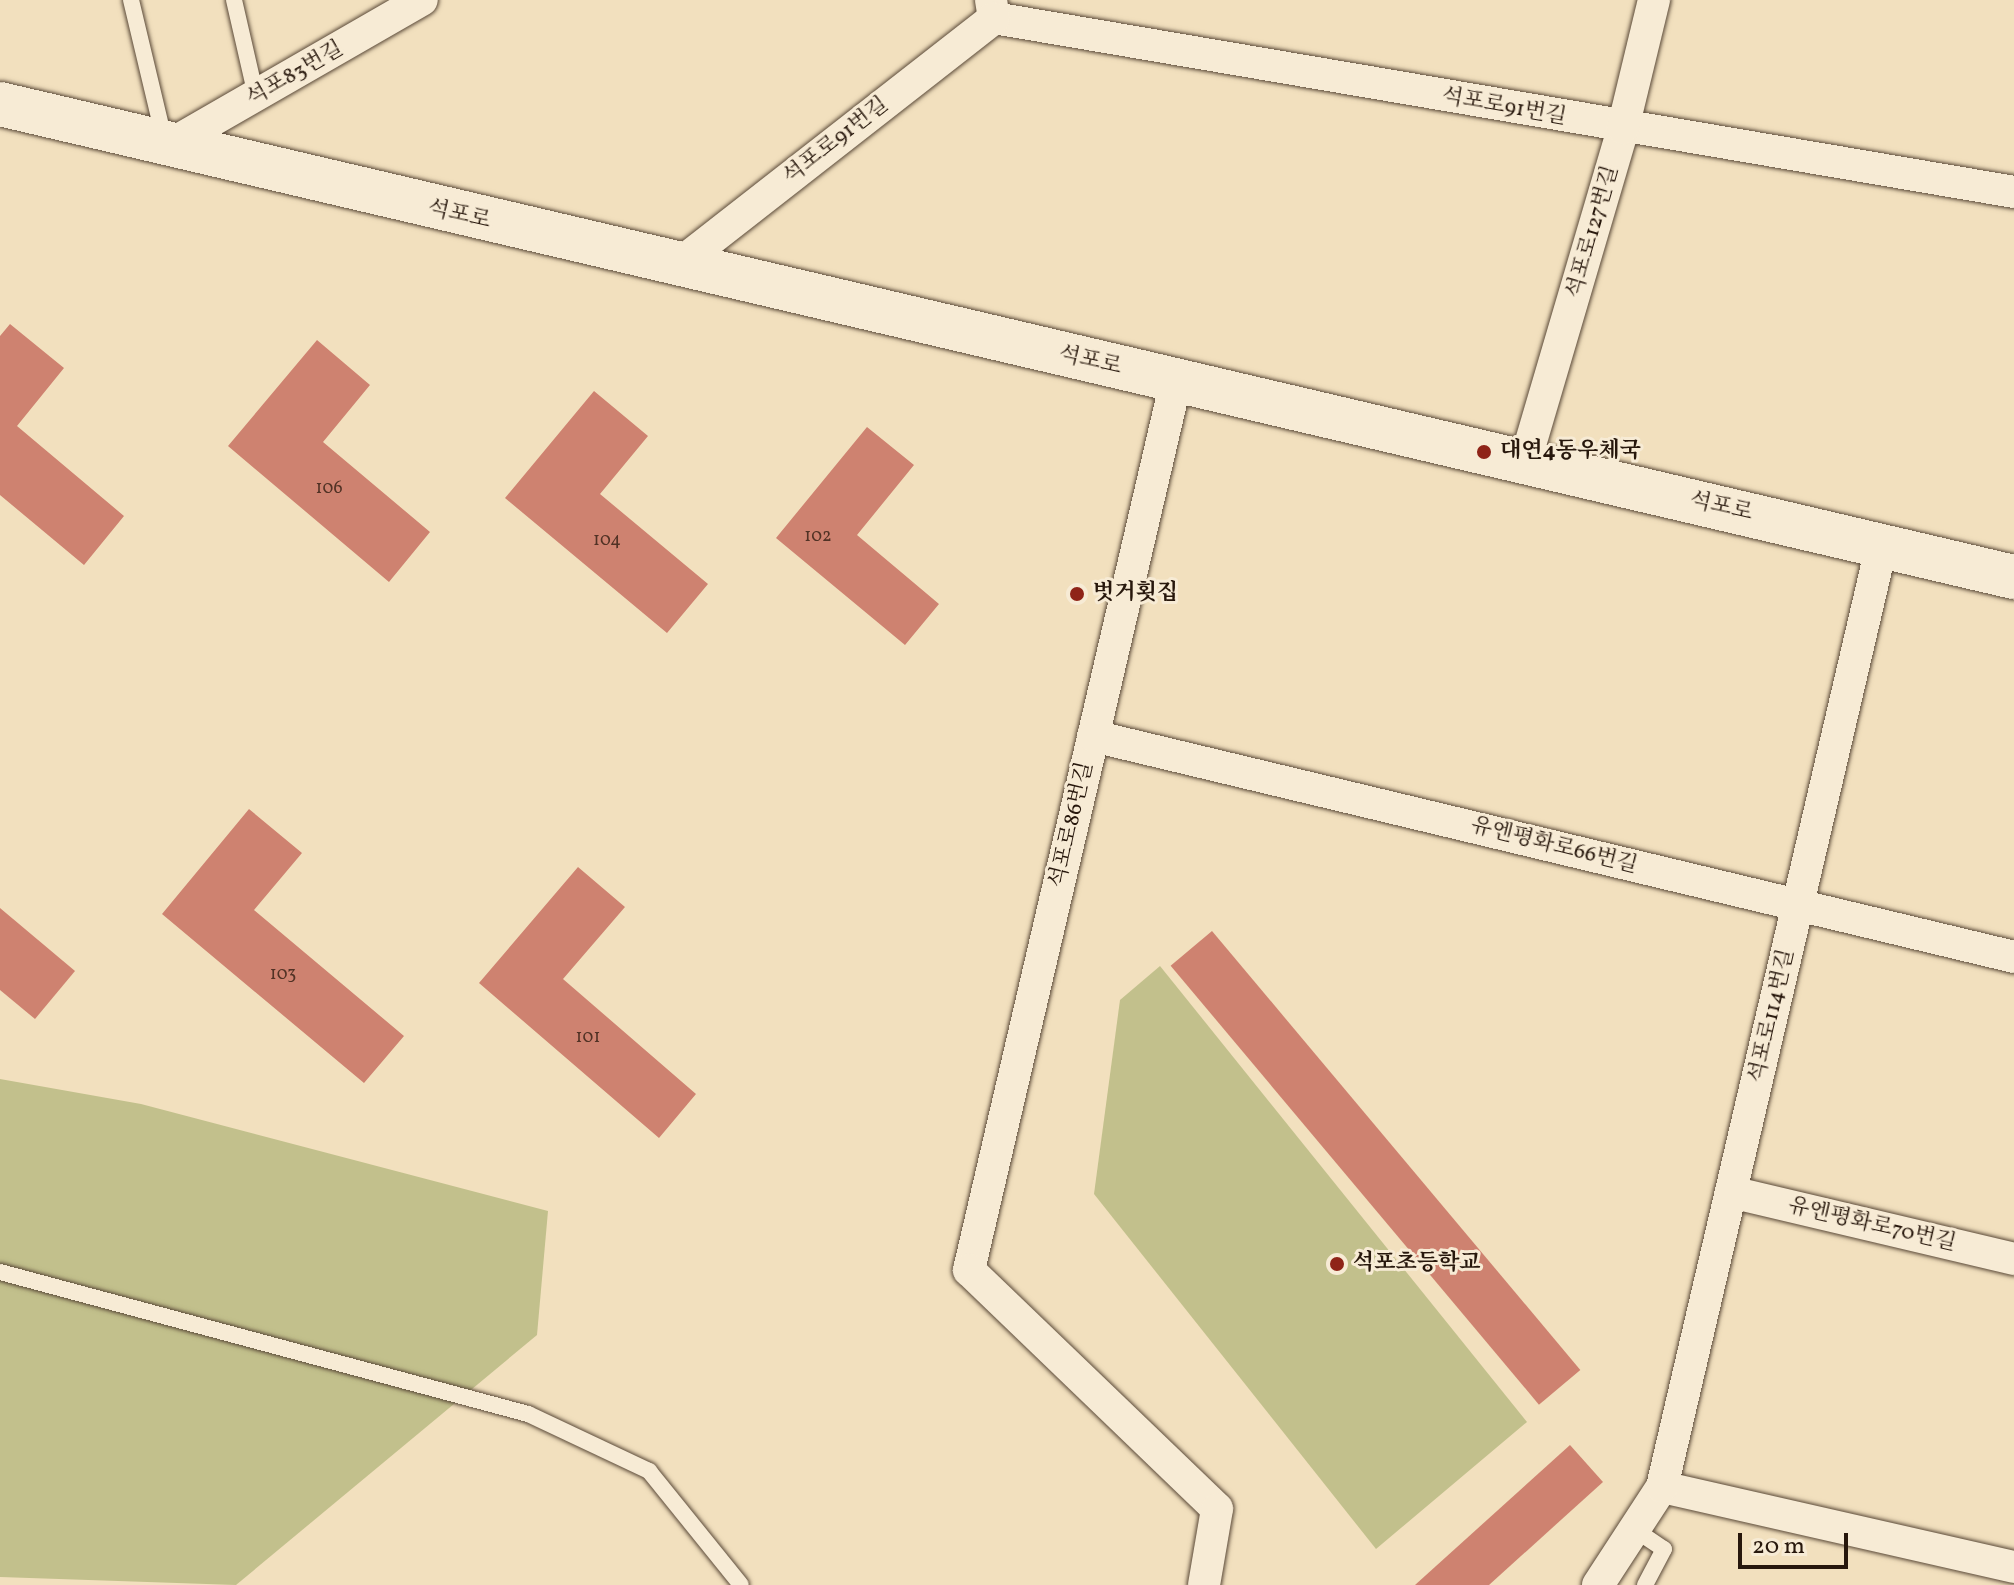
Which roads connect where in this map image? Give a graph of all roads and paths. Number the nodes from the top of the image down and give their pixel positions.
1 (131, 0) edge
2 (234, 0) edge
3 (422, 0) edge
4 (1654, 0) edge
5 (993, 9) edge
6 (256, 96) junction
7 (0, 104) edge
8 (1623, 128) junction
9 (166, 147) junction
10 (2014, 192) edge
11 (678, 265) junction
12 (1176, 381) junction
13 (1525, 462) junction
14 (1882, 544) junction
15 (2014, 577) edge
16 (1093, 736) junction
17 (1797, 905) junction
18 (2014, 957) edge
19 (1731, 1192) junction
20 (2014, 1259) edge
21 (0, 1272) edge
22 (1662, 1487) junction
23 (1634, 1529) junction
24 (2014, 1567) edge
25 (741, 1585) edge
26 (1204, 1585) edge
27 (1598, 1585) edge
28 (1645, 1585) edge

1 - 9 lane
2 - 6 lane
3 - 6 street, 석포83번길
4 - 8 street, 석포로127번길
5 - 8 street, 석포로91번길
5 - 11 street, 석포로91번길
6 - 9 street, 석포83번길
7 - 9 main road, 석포로
8 - 10 street, 석포로91번길
8 - 13 street, 석포로127번길
9 - 11 main road, 석포로
11 - 12 main road, 석포로
12 - 13 main road, 석포로
12 - 16 street, 석포로86번길
13 - 14 main road, 석포로
14 - 15 main road, 석포로
14 - 17 street, 석포로114번길
16 - 17 street, 유엔평화로66번길
16 - 26 street, 석포로86번길
17 - 18 street, 유엔평화로66번길
17 - 19 street, 석포로114번길
19 - 20 street, 유엔평화로70번길
19 - 22 street, 석포로114번길
21 - 25 lane
22 - 23 street
22 - 24 street
23 - 27 street
23 - 28 lane

